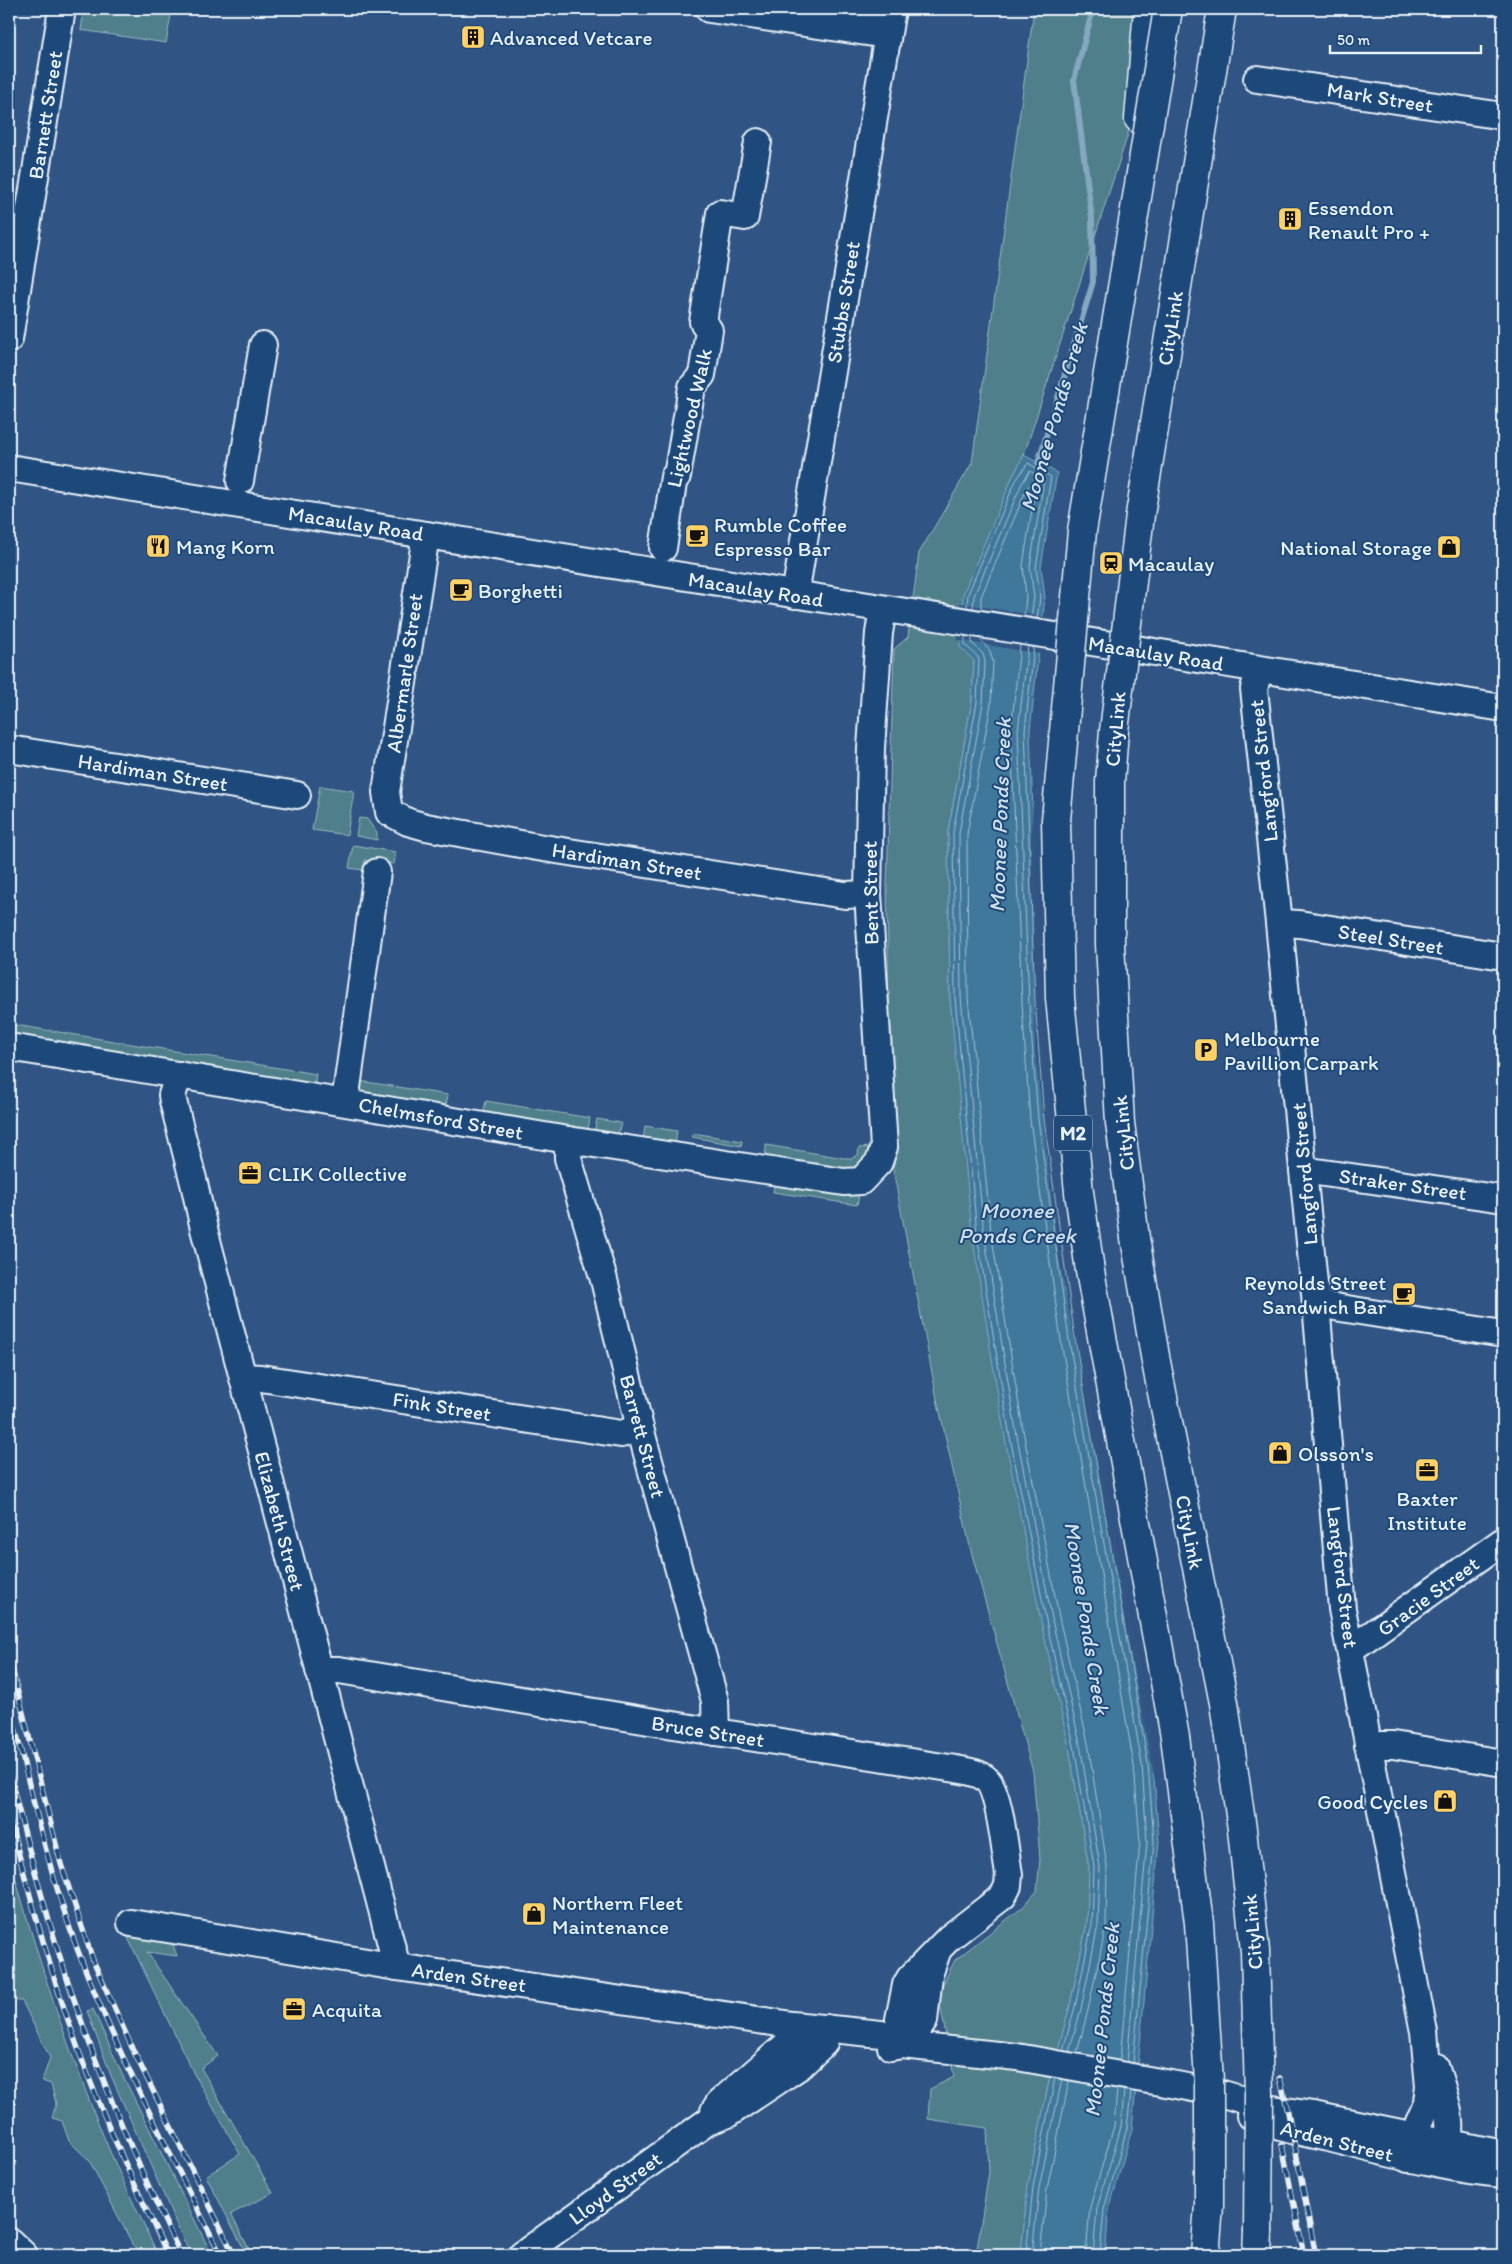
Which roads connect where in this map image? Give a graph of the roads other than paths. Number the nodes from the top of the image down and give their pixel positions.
1 (62, 9) edge
2 (709, 9) edge
3 (860, 9) edge
4 (1148, 9) edge
5 (1168, 9) edge
6 (1222, 9) edge
7 (1228, 9) edge
8 (890, 19) edge
9 (1257, 79) dead end
10 (1209, 92) junction
11 (1503, 116) edge
12 (758, 142) dead end
13 (1128, 250) junction
14 (9, 339) edge
15 (263, 345) dead end
16 (9, 468) edge
17 (240, 481) dead end
18 (426, 535) junction
19 (663, 548) dead end
20 (796, 595) junction
21 (883, 610) junction
22 (1259, 670) junction
23 (1503, 708) edge
24 (9, 749) edge
25 (297, 796) dead end
26 (389, 812) joint
27 (377, 872) dead end
28 (868, 894) junction
29 (1279, 923) junction
30 (1503, 956) edge
31 (9, 1047) edge
32 (179, 1075) junction
33 (345, 1102) junction
34 (568, 1140) junction
35 (1303, 1170) junction
36 (871, 1172) joint
37 (1503, 1199) edge
38 (1316, 1304) junction
39 (1503, 1334) edge
40 (243, 1377) junction
41 (640, 1428) junction
42 (1503, 1541) edge
43 (1351, 1649) junction
44 (319, 1670) junction
45 (716, 1732) junction
46 (1368, 1745) junction
47 (1503, 1762) edge
48 (131, 1923) dead end
49 (397, 1966) junction
50 (1424, 2032) junction
51 (819, 2033) junction
52 (905, 2045) junction
53 (1411, 2148) junction
54 (1447, 2154) junction
55 (1503, 2154) edge
56 (1503, 2174) edge
57 (9, 2241) edge
58 (24, 2255) edge
59 (522, 2255) edge
60 (1205, 2255) edge
61 (1256, 2255) edge

1 - 14 street, Barnett Street
2 - 8 street
3 - 8 street
4 - 13 highway, bridge
5 - 13 highway, M2, bridge
6 - 10 highway, CityLink / M2, bridge
7 - 10 highway, bridge
8 - 20 street, Stubbs Street
9 - 11 street, Mark Street
10 - 61 highway, CityLink / M2, bridge
12 - 19 street, Lightwood Walk
13 - 60 highway, M2, bridge
15 - 17 street
16 - 18 street, Macaulay Road
18 - 20 street, Macaulay Road
18 - 26 street, Albermarle Street
20 - 21 street, Macaulay Road
21 - 22 street, Macaulay Road
21 - 28 street, Bent Street
22 - 23 street, Macaulay Road
22 - 29 street, Langford Street
24 - 25 street, Hardiman Street
26 - 28 street, Hardiman Street
27 - 33 street
28 - 36 street, Bent Street
29 - 30 street, Steel Street
29 - 35 street, Langford Street
31 - 32 street, Chelmsford Street
32 - 33 street, Chelmsford Street
32 - 40 street, Elizabeth Street
33 - 34 street, Chelmsford Street
34 - 36 street, Chelmsford Street
34 - 41 street, Barrett Street
35 - 37 street, Straker Street
35 - 38 street, Langford Street
38 - 39 street
38 - 43 street, Langford Street
40 - 41 street, Fink Street
40 - 44 street, Elizabeth Street
41 - 45 street, Barrett Street
42 - 43 street, Gracie Street
43 - 46 street, Langford Street
44 - 45 street, Bruce Street
44 - 49 street, Elizabeth Street
45 - 52 street, Bruce Street
46 - 47 street
46 - 50 street, Langford Street
48 - 49 street, Arden Street
49 - 51 street, Arden Street
50 - 53 street, Langford Street
50 - 54 street, Langford Street
51 - 52 street, Arden Street
51 - 59 street, Lloyd Street
52 - 53 street, Arden Street
53 - 54 street, Arden Street
54 - 55 street, Arden Street
54 - 56 street, Arden Street
57 - 58 street

